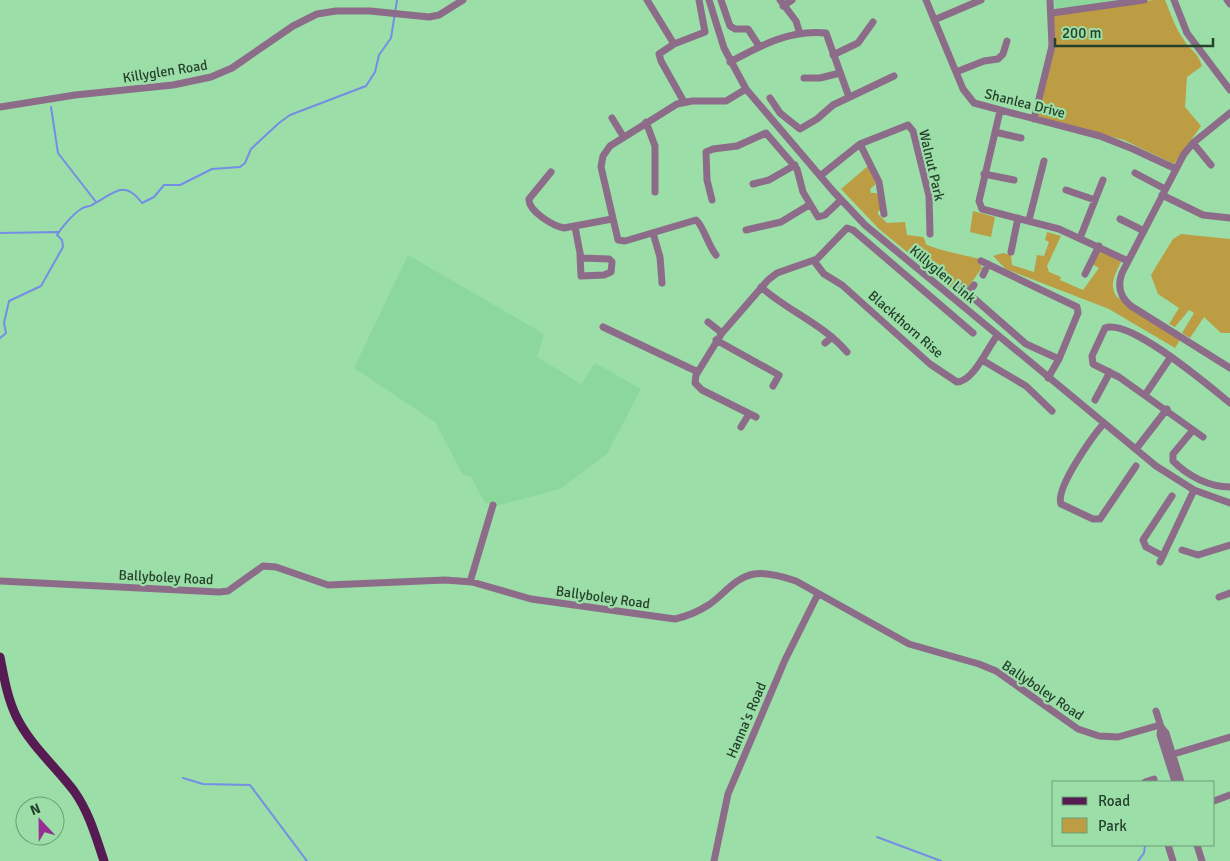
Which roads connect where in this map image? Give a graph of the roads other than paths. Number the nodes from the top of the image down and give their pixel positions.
1 (463, 0) edge
2 (647, 0) edge
3 (699, 0) edge
4 (709, 0) edge
5 (721, 0) edge
6 (792, 0) edge
7 (926, 0) edge
8 (981, 0) edge
9 (1050, 0) edge
10 (1144, 0) edge
11 (1174, 0) edge
12 (1227, 0) edge
13 (781, 3) edge
14 (1230, 4) edge
15 (1052, 14) junction
16 (934, 20) junction
17 (873, 22) dead end
18 (800, 34) junction
19 (1006, 41) dead end
20 (674, 44) junction
21 (759, 46) junction
22 (833, 55) junction
23 (730, 62) junction
24 (956, 72) junction
25 (840, 73) junction
26 (894, 76) dead end
27 (804, 78) dead end
28 (746, 89) junction
29 (1230, 90) edge
30 (849, 97) junction
31 (770, 98) dead end
32 (684, 102) junction
33 (0, 107) edge
34 (1000, 111) junction
35 (1230, 113) edge
36 (612, 118) dead end
37 (1034, 119) junction
38 (646, 122) junction
39 (995, 132) junction
40 (623, 136) junction
41 (1021, 138) dead end
42 (1193, 143) junction
43 (860, 144) junction
44 (1044, 161) dead end
45 (795, 165) junction
46 (1210, 165) dead end
47 (1176, 169) junction
48 (551, 172) dead end
49 (1135, 173) dead end
50 (984, 174) junction
51 (820, 176) junction
52 (1014, 180) dead end
53 (1103, 180) dead end
54 (753, 184) dead end
55 (1066, 190) dead end
56 (655, 192) dead end
57 (1164, 192) junction
58 (712, 200) dead end
59 (841, 200) junction
60 (1095, 200) junction
61 (809, 205) junction
62 (884, 214) dead end
63 (1018, 218) junction
64 (1230, 218) edge
65 (612, 219) junction
66 (1120, 219) dead end
67 (1029, 220) junction
68 (575, 227) junction
69 (746, 230) dead end
70 (1144, 230) junction
71 (653, 233) junction
72 (930, 234) dead end
73 (1080, 238) junction
74 (1099, 246) junction
75 (1011, 252) dead end
76 (580, 255) junction
77 (716, 255) dead end
78 (814, 261) junction
79 (1128, 261) junction
80 (1086, 274) dead end
81 (984, 275) dead end
82 (662, 283) dead end
83 (763, 285) junction
84 (974, 285) dead end
85 (961, 286) dead end
86 (967, 294) junction
87 (708, 322) dead end
88 (603, 327) dead end
89 (722, 333) junction
90 (973, 333) dead end
91 (997, 336) junction
92 (832, 337) junction
93 (716, 340) junction
94 (825, 343) dead end
95 (847, 352) dead end
96 (1170, 358) junction
97 (1059, 359) junction
98 (982, 360) junction
99 (1230, 368) edge
100 (698, 372) junction
101 (1110, 372) junction
102 (1048, 378) junction
103 (773, 386) dead end
104 (1145, 395) junction
105 (1095, 400) dead end
106 (1230, 403) edge
107 (1167, 410) junction
108 (1052, 411) dead end
109 (749, 414) junction
110 (756, 417) dead end
111 (1104, 423) junction
112 (741, 427) dead end
113 (1193, 430) junction
114 (1203, 437) dead end
115 (1136, 449) junction
116 (1136, 466) dead end
117 (1230, 486) edge
118 (1194, 490) junction
119 (1172, 500) dead end
120 (1230, 503) edge
121 (493, 505) dead end
122 (1230, 545) edge
123 (1182, 550) dead end
124 (0, 581) edge
125 (470, 582) junction
126 (1230, 593) edge
127 (818, 594) junction
128 (1219, 597) dead end
129 (0, 657) edge
130 (1156, 711) dead end
131 (1160, 726) junction
132 (1230, 737) edge
133 (1169, 755) junction
134 (1175, 781) edge
135 (1181, 781) edge
136 (1230, 795) edge
137 (1215, 801) edge
138 (1168, 846) edge
139 (1197, 846) edge
140 (104, 861) edge
141 (714, 861) edge
142 (1173, 861) edge
143 (1202, 861) edge

1 - 33 street, Killyglen Road
2 - 20 street
3 - 20 street
4 - 23 street, Killyglen Link
5 - 21 street
6 - 13 street
7 - 16 street, Shanlea Drive
8 - 16 street
9 - 15 street
10 - 15 street
11 - 29 street
12 - 14 street
13 - 18 street
15 - 37 street
16 - 24 street, Shanlea Drive
17 - 22 street
18 - 21 street
18 - 22 street
19 - 24 street
20 - 32 street
21 - 23 street
22 - 25 street
23 - 28 street, Killyglen Link
24 - 34 street, Shanlea Drive
25 - 27 street
25 - 30 street
26 - 30 street
28 - 32 street
28 - 51 street, Killyglen Link
30 - 31 street
32 - 38 street
34 - 37 street, Shanlea Drive
34 - 39 street
35 - 42 street
36 - 40 street
37 - 47 street, Shanlea Drive
38 - 40 street
38 - 56 street
39 - 41 street
39 - 50 street
40 - 65 street
42 - 46 street
42 - 47 street
43 - 51 street, Walnut Park
43 - 62 street
43 - 72 street, Walnut Park
44 - 67 street
45 - 54 street
45 - 58 street
45 - 61 street
47 - 57 street
48 - 68 street
49 - 57 street
50 - 52 street
50 - 63 street
51 - 59 street, Killyglen Link
53 - 60 street
55 - 60 street
57 - 64 street
57 - 70 street
59 - 61 street
59 - 91 street, Killyglen Link
60 - 73 street
61 - 69 street
63 - 67 street
63 - 75 street
65 - 68 street
65 - 71 street
66 - 70 street
67 - 73 street
68 - 76 street
70 - 79 street
71 - 77 street
71 - 82 street
73 - 74 street
74 - 79 street
74 - 80 street
76 - 76 street
78 - 83 street
78 - 90 street
78 - 98 street, Blackthorn Rise
79 - 99 street
81 - 97 street
83 - 89 street
83 - 92 street
84 - 86 street
85 - 86 street
86 - 97 street
87 - 89 street
88 - 100 street
89 - 93 street
91 - 98 street, Blackthorn Rise
91 - 102 street, Killyglen Link
92 - 94 street
92 - 95 street
93 - 100 street
93 - 103 street
96 - 101 street
96 - 104 street
96 - 106 street
97 - 102 street
98 - 108 street
100 - 109 street
101 - 104 street
101 - 105 street
102 - 111 street, Killyglen Link
104 - 107 street
107 - 113 street
107 - 115 street
109 - 110 street
109 - 112 street
111 - 115 street, Killyglen Link
111 - 116 street
113 - 114 street
113 - 117 street
115 - 118 street, Killyglen Link
118 - 119 street
118 - 120 street, Killyglen Link
121 - 125 street
122 - 123 street
124 - 125 street, Ballyboley Road
125 - 127 street, Ballyboley Road
126 - 128 street
127 - 131 street, Ballyboley Road
127 - 141 street, Hanna's Road
129 - 140 main road
130 - 131 street
131 - 133 street
132 - 133 street
133 - 134 street
133 - 135 street
136 - 137 street
138 - 142 street
139 - 143 street

